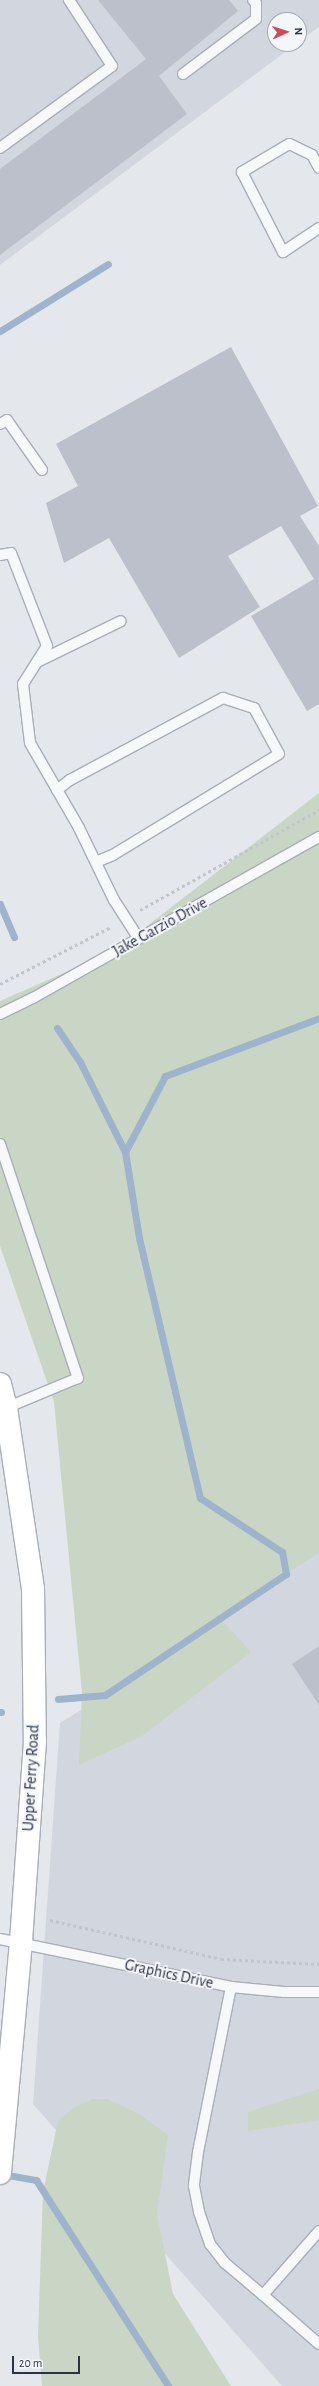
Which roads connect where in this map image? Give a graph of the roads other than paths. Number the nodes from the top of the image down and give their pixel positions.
1 (69, 0) edge
2 (253, 0) edge
3 (184, 74) dead end
4 (0, 148) edge
5 (319, 168) edge
6 (319, 228) edge
7 (0, 424) edge
8 (42, 470) dead end
9 (0, 555) edge
10 (121, 621) dead end
11 (37, 662) junction
12 (56, 790) junction
13 (319, 837) edge
14 (96, 862) junction
15 (139, 938) junction
16 (0, 1014) edge
17 (0, 1144) edge
18 (0, 1384) edge
19 (6, 1408) junction
20 (10, 1940) edge
21 (230, 1987) junction
22 (319, 1992) edge
23 (0, 2173) edge
24 (319, 2231) edge
25 (263, 2295) junction
26 (319, 2344) edge

1 - 4 lane
2 - 3 lane
5 - 6 lane
7 - 8 lane
9 - 11 lane
10 - 11 lane
11 - 12 lane
12 - 14 lane
12 - 14 lane
13 - 15 lane, Jake Garzio Drive
14 - 15 lane
15 - 16 lane, Jake Garzio Drive
17 - 19 lane
18 - 19 main road, Upper Ferry Road
19 - 20 main road, Upper Ferry Road
20 - 21 lane, Graphics Drive
20 - 23 main road, Upper Ferry Road
21 - 22 lane, Graphics Drive
21 - 25 lane
24 - 25 lane
25 - 26 lane

